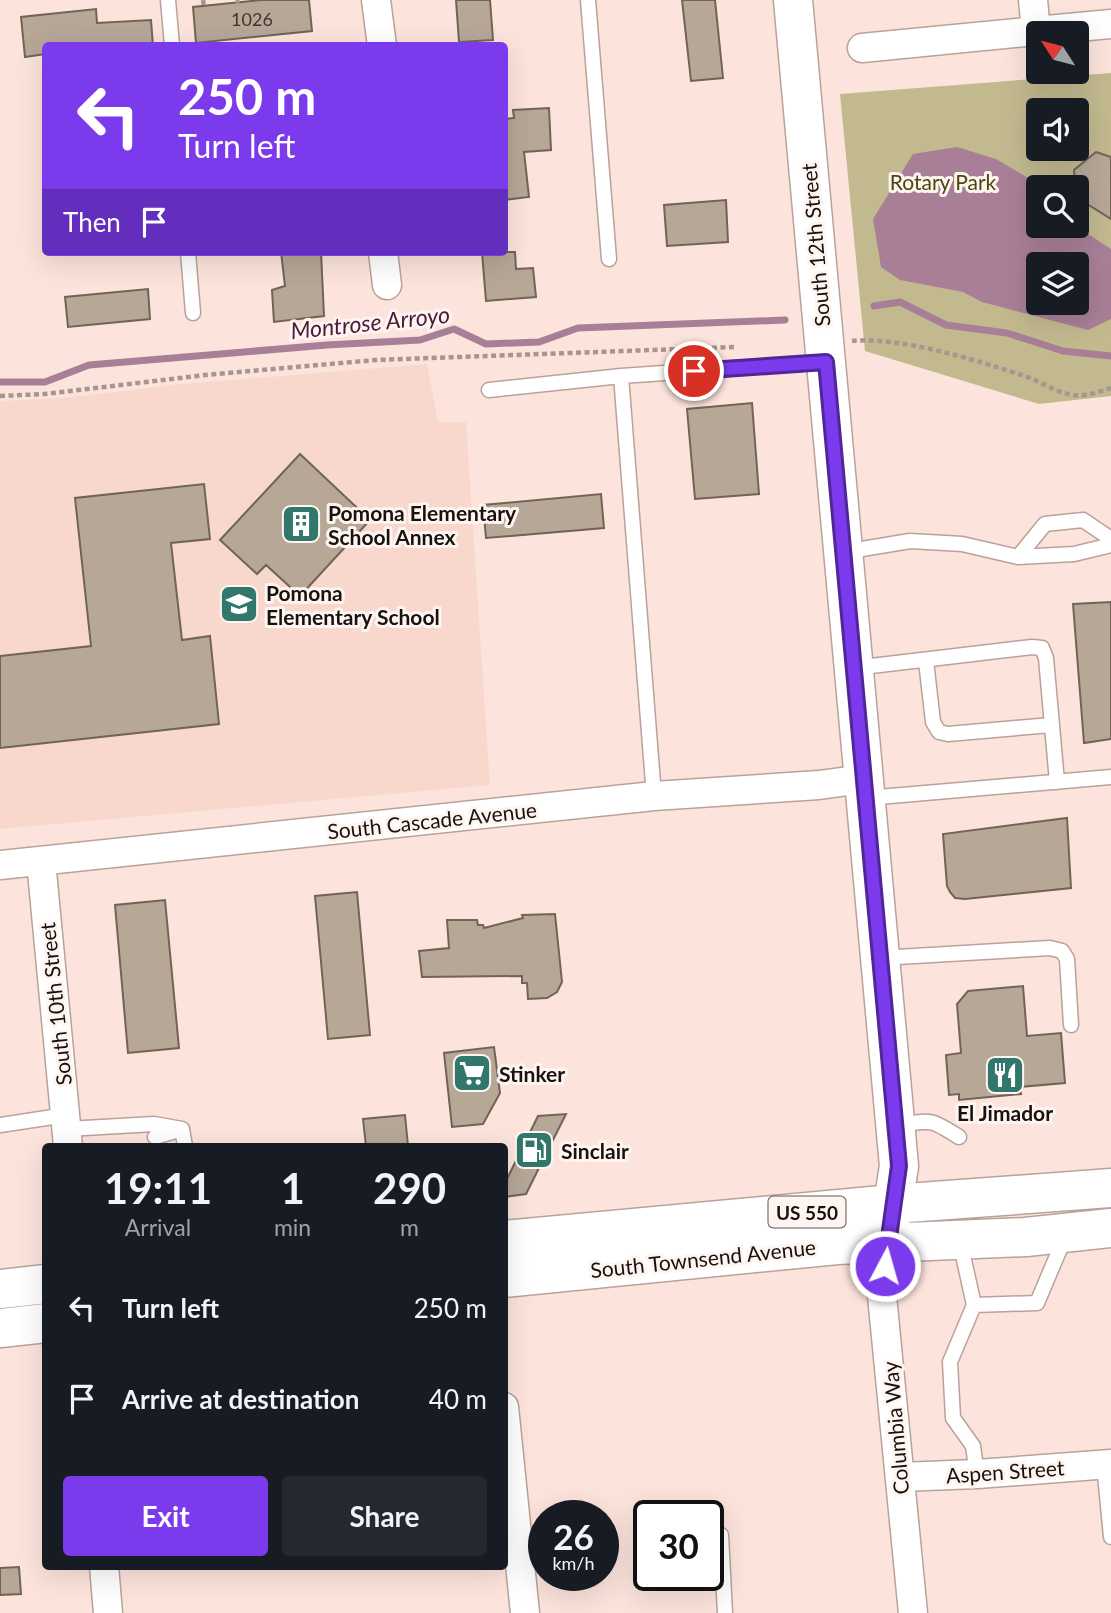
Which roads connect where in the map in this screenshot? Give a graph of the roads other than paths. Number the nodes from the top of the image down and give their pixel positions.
1 (168, 0) edge
2 (376, 0) edge
3 (588, 0) edge
4 (793, 0) edge
5 (1032, 0) edge
6 (1035, 21) edge
7 (1111, 24) edge
8 (1089, 26) edge
9 (1026, 32) edge
10 (172, 42) edge
11 (381, 42) edge
12 (862, 48) dead end
13 (188, 256) edge
14 (383, 256) edge
15 (609, 259) dead end
16 (387, 285) dead end
17 (193, 313) dead end
18 (835, 352) junction
19 (621, 376) junction
20 (489, 390) dead end
21 (1111, 538) edge
22 (1111, 545) edge
23 (842, 552) junction
24 (1018, 556) junction
25 (926, 661) junction
26 (852, 668) junction
27 (1051, 725) junction
28 (1111, 777) edge
29 (1058, 782) junction
30 (864, 788) junction
31 (654, 796) junction
32 (41, 861) junction
33 (0, 865) edge
34 (879, 958) junction
35 (1071, 1025) dead end
36 (0, 1125) edge
37 (895, 1125) junction
38 (182, 1129) junction
39 (67, 1130) edge
40 (155, 1137) dead end
41 (959, 1137) dead end
42 (184, 1143) edge
43 (1111, 1188) edge
44 (893, 1204) junction
45 (1111, 1228) edge
46 (1066, 1233) junction
47 (508, 1240) edge
48 (959, 1240) junction
49 (887, 1242) junction
50 (508, 1278) edge
51 (42, 1284) edge
52 (0, 1289) edge
53 (974, 1306) junction
54 (42, 1324) edge
55 (0, 1328) edge
56 (508, 1446) edge
57 (1108, 1464) edge
58 (977, 1474) junction
59 (900, 1477) junction
60 (1111, 1537) edge
61 (104, 1570) edge
62 (724, 1591) edge
63 (108, 1613) edge
64 (525, 1613) edge
65 (725, 1613) edge
66 (913, 1613) edge

1 - 10 lane
2 - 11 street
3 - 15 lane
4 - 18 main road, South 12th Street
5 - 6 street
7 - 8 street
9 - 12 street
13 - 17 lane
14 - 16 street
18 - 19 lane
18 - 23 main road, South 12th Street
19 - 20 lane
19 - 31 lane
21 - 24 lane
22 - 24 lane
23 - 24 lane
23 - 26 main road, South 12th Street
25 - 26 lane
25 - 27 lane
25 - 27 lane
26 - 30 main road, South 12th Street
27 - 29 lane
28 - 29 lane
29 - 30 lane
30 - 31 street, South Cascade Avenue
30 - 34 main road, South 12th Street
31 - 32 street, South Cascade Avenue
32 - 33 street, South Cascade Avenue
32 - 39 street, South 10th Street
34 - 35 lane
34 - 37 main road, South 12th Street
36 - 39 lane
37 - 41 lane
37 - 44 main road, South 12th Street
38 - 39 lane
38 - 40 lane
38 - 42 lane
43 - 44 main road, South Townsend Avenue / US 550
44 - 47 main road, South Townsend Avenue / US 550
44 - 49 main road, South 12th Street
45 - 46 main road, South Townsend Avenue / US 550
46 - 48 main road, South Townsend Avenue / US 550
46 - 53 lane
48 - 49 main road, South Townsend Avenue / US 550
48 - 53 lane
49 - 50 main road, South Townsend Avenue / US 550
49 - 59 street, Columbia Way
51 - 52 main road
53 - 58 lane
54 - 55 main road
56 - 64 street
57 - 58 street, Aspen Street
57 - 60 lane
58 - 59 street, Aspen Street
59 - 66 street, Columbia Way
61 - 63 street
62 - 65 lane

